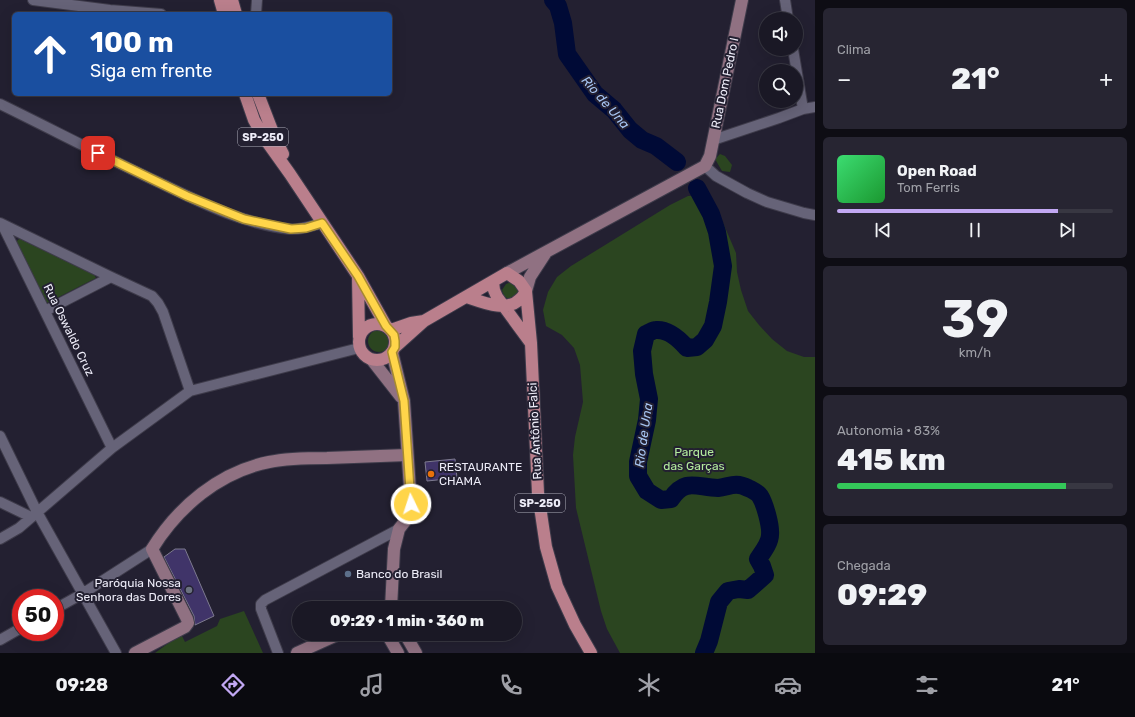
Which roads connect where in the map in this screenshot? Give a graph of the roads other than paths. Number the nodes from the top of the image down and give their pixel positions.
1 (33, 0) edge
2 (220, 0) edge
3 (232, 0) edge
4 (257, 0) edge
5 (742, 0) edge
6 (785, 0) edge
7 (108, 5) edge
8 (149, 12) edge
9 (223, 12) edge
10 (235, 12) edge
11 (256, 12) edge
12 (787, 12) edge
13 (794, 56) edge
14 (247, 96) edge
15 (259, 96) edge
16 (0, 104) edge
17 (815, 107) edge
18 (803, 109) junction
19 (713, 140) junction
20 (705, 166) junction
21 (290, 174) junction
22 (815, 215) edge
23 (1, 223) edge
24 (322, 223) junction
25 (547, 251) junction
26 (507, 273) junction
27 (358, 276) junction
28 (111, 277) junction
29 (493, 282) junction
30 (526, 291) junction
31 (467, 297) junction
32 (503, 305) junction
33 (45, 311) junction
34 (424, 321) junction
35 (389, 328) junction
36 (359, 343) junction
37 (531, 343) junction
38 (394, 350) junction
39 (372, 360) junction
40 (190, 391) junction
41 (404, 401) junction
42 (0, 436) edge
43 (112, 448) junction
44 (407, 455) junction
45 (0, 502) edge
46 (34, 515) junction
47 (399, 529) junction
48 (0, 539) edge
49 (152, 548) junction
50 (82, 594) junction
51 (391, 601) edge
52 (64, 604) edge
53 (12, 633) edge
54 (0, 640) edge
55 (329, 641) edge
56 (391, 641) edge
57 (409, 641) edge
58 (318, 649) edge
59 (116, 653) edge
60 (136, 653) edge
61 (278, 653) edge
62 (297, 653) edge
63 (398, 653) edge
64 (416, 653) edge
65 (591, 653) edge

1 - 7 street
2 - 9 main road
3 - 10 main road
4 - 11 street
5 - 19 main road, Rua Dom Pedro I
6 - 12 street
7 - 8 street
13 - 18 street
14 - 21 main road, SP-250
15 - 21 main road, SP-250
16 - 24 street
17 - 18 street
18 - 19 street
19 - 20 main road, Rua Dom Pedro I
20 - 22 street
20 - 25 main road
21 - 24 main road, SP-250
23 - 28 street
23 - 33 street, Rua Oswaldo Cruz
24 - 27 main road, SP-250
25 - 26 main road
25 - 30 main road
26 - 29 main road
26 - 30 main road
27 - 35 main road, SP-250
27 - 36 main road
28 - 33 street
28 - 40 street
29 - 31 main road
29 - 32 main road
30 - 32 main road
30 - 37 main road, Rua Antônio Falci / SP-250
31 - 32 main road
31 - 34 main road
32 - 37 main road
33 - 43 street, Rua Oswaldo Cruz
34 - 35 main road
34 - 38 main road
35 - 36 main road
35 - 38 main road, SP-250
36 - 39 main road
36 - 40 street
37 - 65 main road, Rua Antônio Falci / SP-250
38 - 39 main road
38 - 41 main road
39 - 41 main road
40 - 43 street
41 - 44 main road
42 - 46 street
43 - 46 street
44 - 47 main road
44 - 49 main road
45 - 46 street
46 - 48 street
46 - 50 street
47 - 51 main road
47 - 61 street
49 - 50 street
49 - 60 main road
50 - 52 street
50 - 59 street
53 - 54 street
55 - 58 main road
56 - 63 main road
57 - 64 main road
58 - 62 main road

